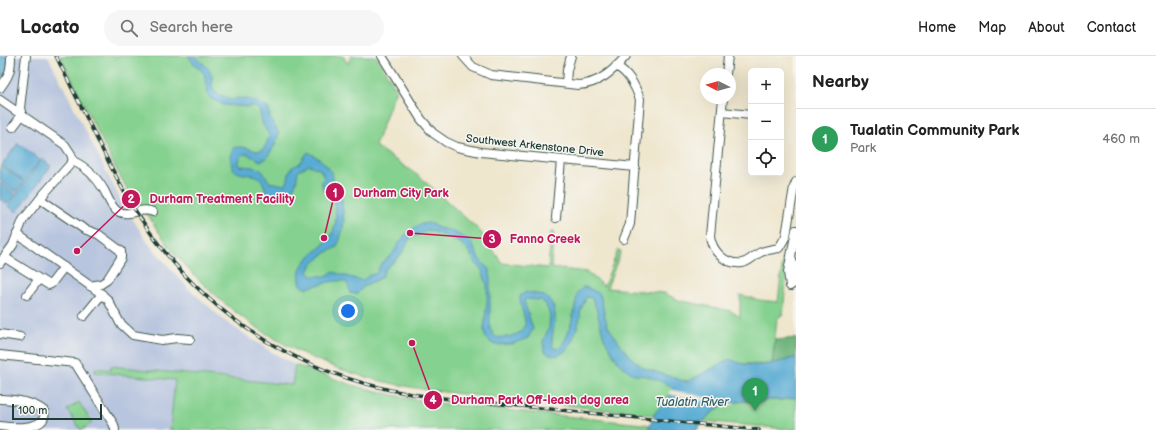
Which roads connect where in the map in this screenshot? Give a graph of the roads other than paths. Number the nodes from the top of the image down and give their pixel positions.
1 (11, 56) edge
2 (26, 56) edge
3 (382, 56) edge
4 (463, 56) edge
5 (571, 56) edge
6 (626, 56) edge
7 (728, 56) edge
8 (616, 66) junction
9 (727, 68) edge
10 (566, 83) junction
11 (0, 88) edge
12 (0, 100) edge
13 (723, 104) edge
14 (722, 112) junction
15 (22, 115) junction
16 (748, 115) edge
17 (13, 127) dead end
18 (562, 160) junction
19 (73, 161) junction
20 (635, 167) junction
21 (796, 182) edge
22 (40, 199) junction
23 (153, 212) dead end
24 (556, 218) dead end
25 (796, 230) edge
26 (17, 234) junction
27 (624, 240) dead end
28 (791, 257) dead end
29 (2, 260) edge
30 (64, 267) junction
31 (39, 279) junction
32 (90, 286) junction
33 (102, 294) junction
34 (27, 295) dead end
35 (84, 316) dead end
36 (0, 334) edge
37 (20, 337) dead end
38 (190, 339) dead end
39 (0, 355) edge
40 (0, 399) edge
41 (0, 426) edge
42 (115, 430) edge

1 - 11 street
2 - 15 street
3 - 18 street, Southwest Arkenstone Drive
4 - 10 street
5 - 10 street
6 - 8 street
7 - 9 street
8 - 10 street
8 - 20 street
12 - 15 street
13 - 14 street
14 - 16 street
14 - 21 street
15 - 17 street
15 - 19 street
18 - 20 street, Southwest Arkenstone Drive
18 - 24 street
19 - 22 street
19 - 23 street
20 - 27 street
22 - 26 street
22 - 32 street
25 - 28 street
26 - 29 street
26 - 30 street
29 - 31 street
30 - 31 street
30 - 32 street
31 - 34 street
32 - 33 street
33 - 35 street
33 - 38 street
36 - 37 street
39 - 42 street
40 - 41 street

